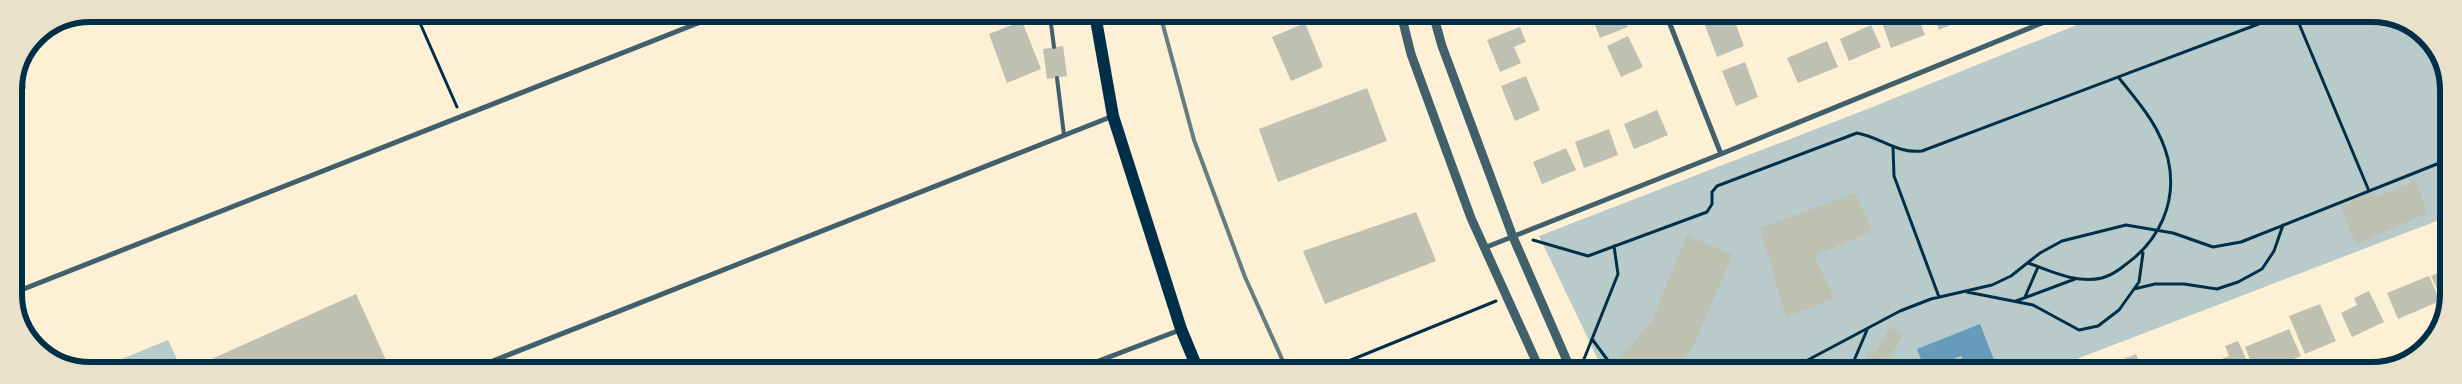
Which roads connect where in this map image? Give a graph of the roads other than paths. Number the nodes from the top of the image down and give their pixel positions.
1 (698, 23) edge
2 (1053, 23) edge
3 (1097, 23) edge
4 (1403, 23) edge
5 (1436, 23) edge
6 (1670, 23) edge
7 (2042, 23) edge
8 (1054, 48) dead end
9 (1057, 78) dead end
10 (1113, 116) junction
11 (1064, 135) junction
12 (1721, 154) junction
13 (1512, 237) junction
14 (1484, 248) junction
15 (23, 289) edge
16 (1181, 330) junction
17 (490, 362) edge
18 (1096, 362) edge
19 (1195, 362) edge
20 (1536, 362) edge
21 (1567, 362) edge

1 - 15 street
2 - 8 lane
3 - 10 main road
4 - 14 street
5 - 13 street
6 - 12 street
7 - 12 street
9 - 11 lane
10 - 11 street
10 - 16 main road
11 - 17 street
12 - 13 street
13 - 14 street
13 - 21 street
14 - 20 street
16 - 18 street
16 - 19 main road

